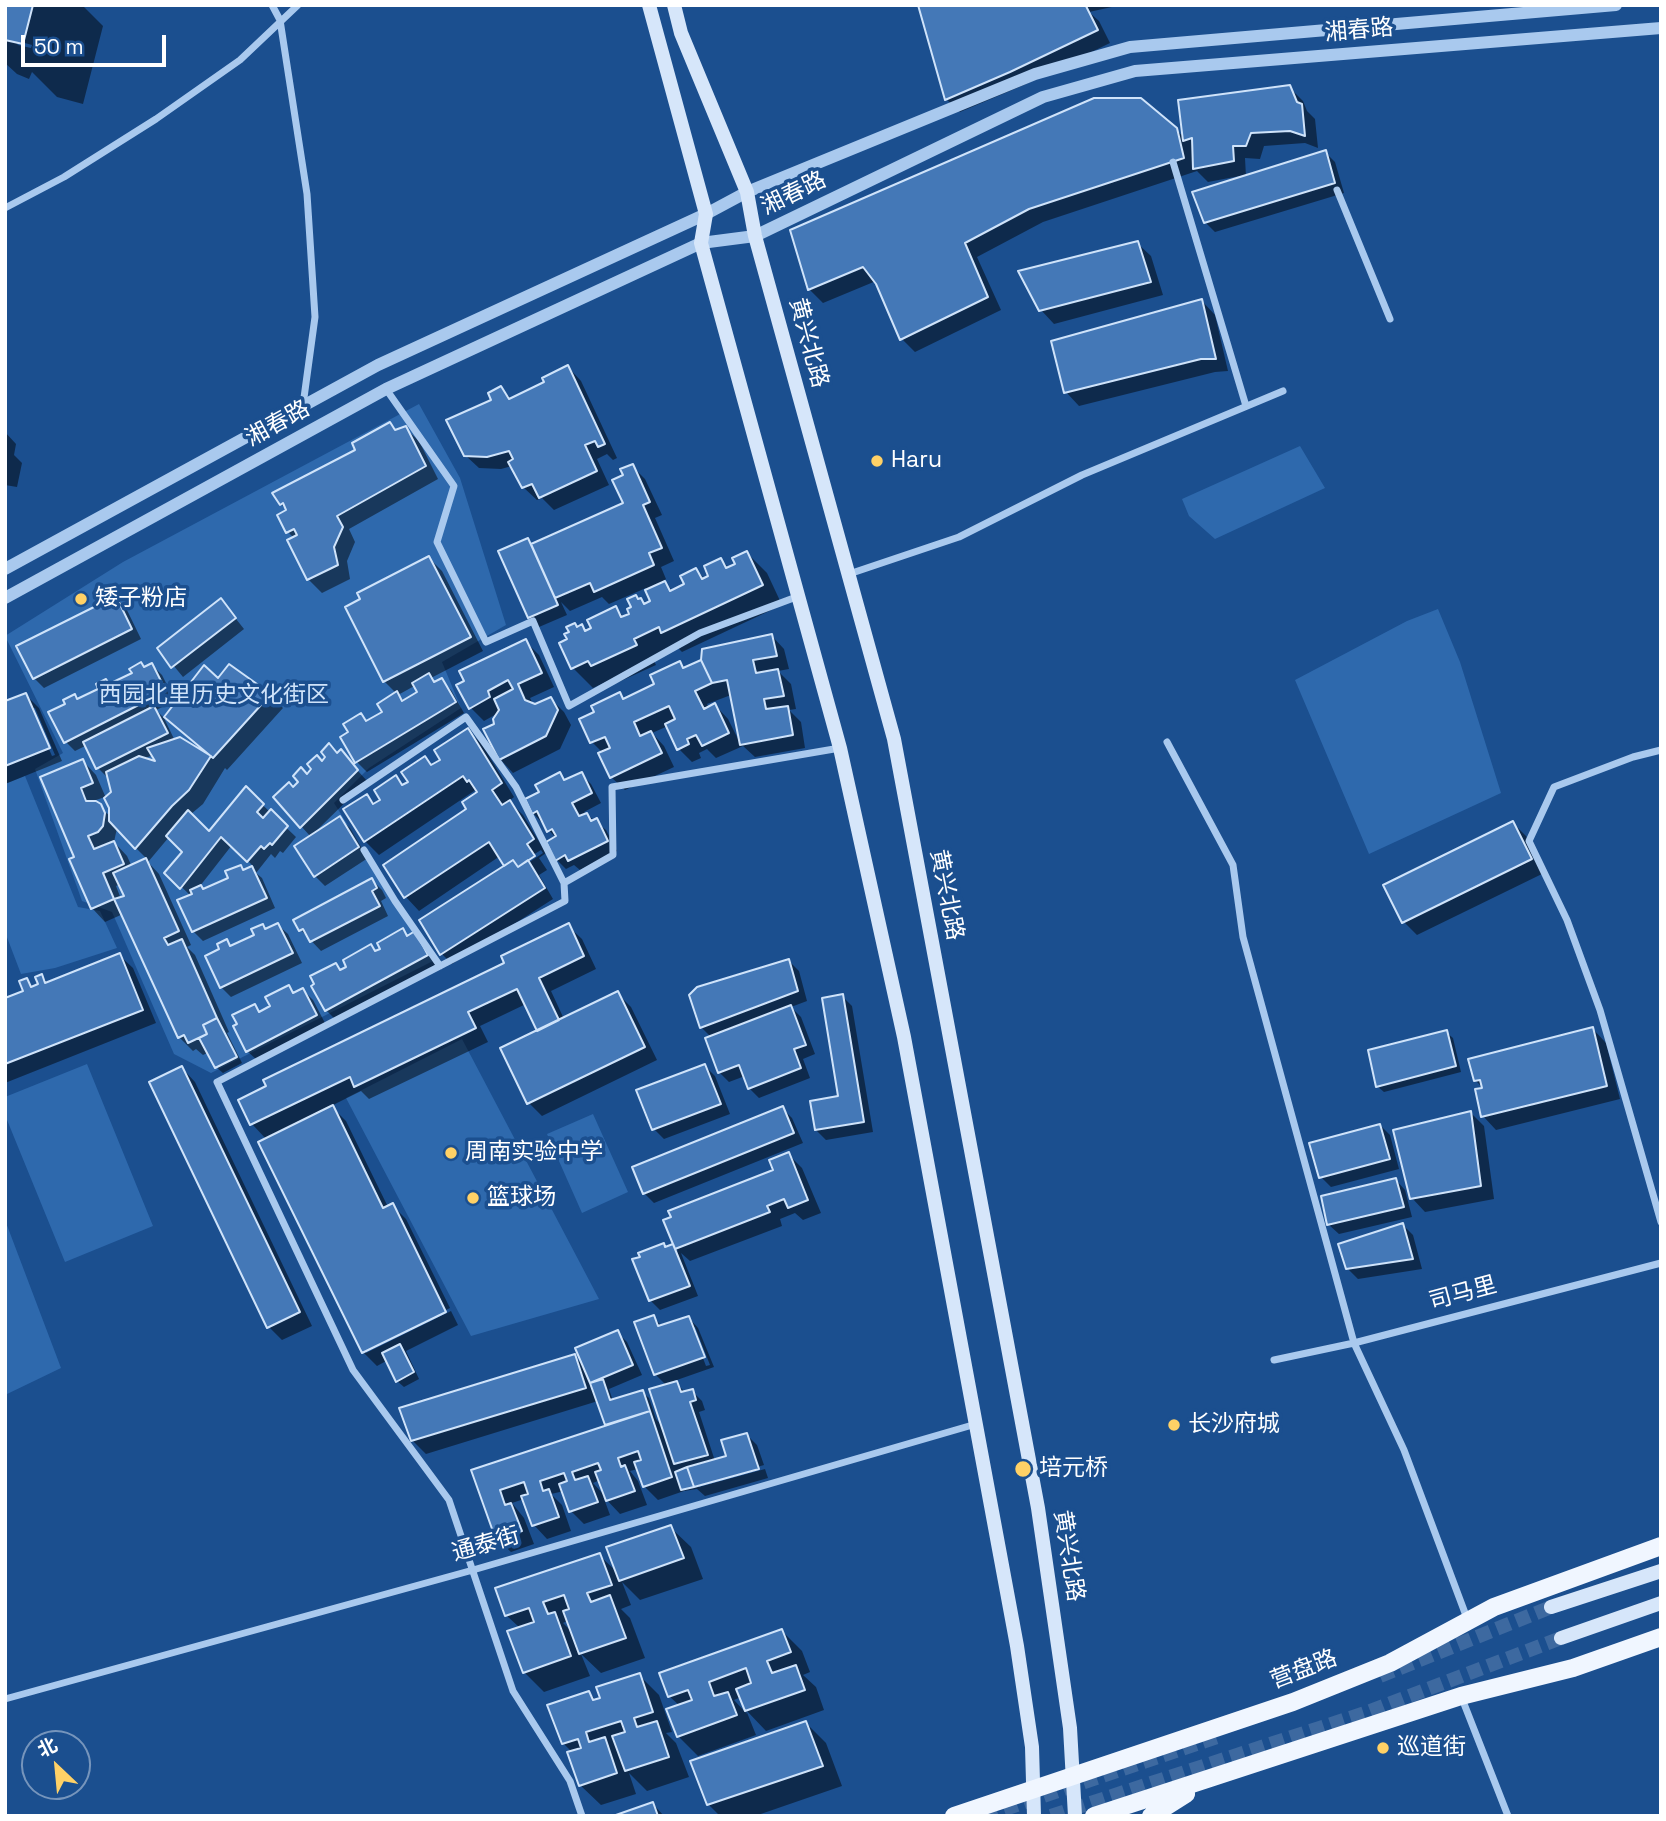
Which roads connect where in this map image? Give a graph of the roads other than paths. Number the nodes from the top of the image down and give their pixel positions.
1 (272, 5) edge
2 (298, 5) edge
3 (649, 5) edge
4 (674, 5) edge
5 (1616, 5) edge
6 (280, 20) junction
7 (1661, 27) edge
8 (1173, 162) dead end
9 (1337, 190) dead end
10 (747, 192) junction
11 (5, 208) edge
12 (706, 214) junction
13 (755, 236) junction
14 (701, 243) junction
15 (1390, 319) dead end
16 (386, 389) junction
17 (1283, 391) dead end
18 (303, 406) junction
19 (1246, 406) junction
20 (5, 569) edge
21 (848, 574) junction
22 (800, 596) junction
23 (5, 598) edge
24 (1167, 742) dead end
25 (840, 748) junction
26 (1661, 750) edge
27 (343, 800) dead end
28 (364, 850) dead end
29 (564, 883) junction
30 (440, 966) junction
31 (1661, 1222) edge
32 (1661, 1263) edge
33 (1354, 1342) junction
34 (1274, 1360) dead end
35 (976, 1424) junction
36 (1661, 1546) edge
37 (473, 1570) junction
38 (1661, 1571) edge
39 (1661, 1603) edge
40 (1551, 1607) tunnel mouth
41 (1468, 1621) junction
42 (1561, 1637) tunnel mouth
43 (1661, 1637) edge
44 (1461, 1696) junction
45 (5, 1699) edge
46 (1220, 1775) junction
47 (1073, 1776) junction
48 (1033, 1789) junction
49 (582, 1816) edge
50 (954, 1816) edge
51 (1034, 1816) edge
52 (1075, 1816) edge
53 (1094, 1816) edge
54 (1152, 1816) edge
55 (1508, 1816) edge

1 - 6 street
2 - 6 street
3 - 12 main road
4 - 10 main road, 黄兴北路
5 - 10 street, 湘春路
6 - 11 street
6 - 18 street
7 - 13 street, 湘春路
8 - 19 street
9 - 15 street
10 - 12 street, 湘春路
10 - 13 main road, 黄兴北路
12 - 14 main road
12 - 18 street, 湘春路
13 - 14 street, 湘春路
13 - 21 main road, 黄兴北路
14 - 16 street, 湘春路
14 - 22 main road
16 - 22 street
16 - 23 street, 湘春路
17 - 19 street
18 - 20 street, 湘春路
19 - 21 street
21 - 47 main road, 黄兴北路
22 - 25 main road
24 - 33 street
25 - 29 street
25 - 35 main road
26 - 31 street
27 - 29 street
28 - 30 street
29 - 30 street
30 - 37 street
32 - 33 street, 司马里
33 - 34 street, 司马里
33 - 41 street
35 - 37 street, 通泰街
35 - 48 main road
36 - 41 main road, 营盘路
37 - 45 street, 通泰街
37 - 49 street
38 - 40 main road
39 - 42 main road
41 - 47 main road, 营盘路
43 - 44 main road
44 - 46 main road
44 - 55 street
46 - 53 main road
46 - 54 main road
47 - 48 main road, 营盘路
47 - 52 main road, 黄兴北路
48 - 50 main road, 营盘路
48 - 51 main road

